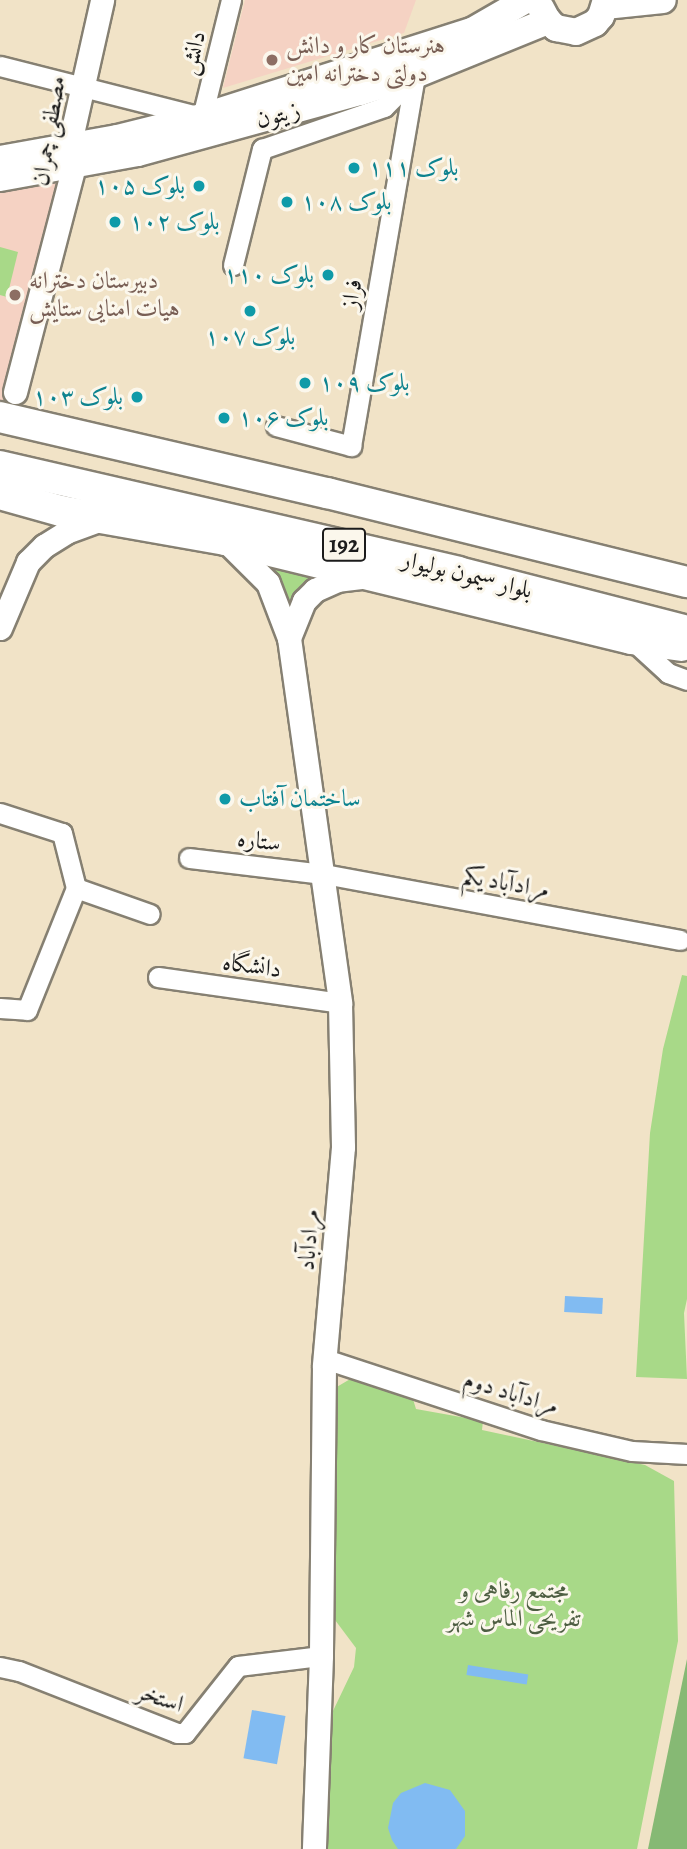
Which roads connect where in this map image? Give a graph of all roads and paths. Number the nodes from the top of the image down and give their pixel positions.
1 (102, 0) edge
2 (231, 0) edge
3 (526, 0) edge
4 (663, 0) edge
5 (606, 3) edge
6 (544, 11) edge
7 (0, 66) edge
8 (415, 75) junction
9 (81, 88) junction
10 (202, 117) junction
11 (72, 157) junction
12 (0, 159) edge
13 (0, 178) edge
14 (233, 265) dead end
15 (15, 392) dead end
16 (0, 417) edge
17 (276, 426) dead end
18 (0, 466) edge
19 (0, 494) edge
20 (107, 517) junction
21 (225, 540) junction
22 (551, 550) junction
23 (687, 565) edge
24 (376, 576) junction
25 (687, 582) edge
26 (0, 628) edge
27 (687, 631) edge
28 (289, 638) junction
29 (631, 639) junction
30 (687, 647) edge
31 (687, 680) edge
32 (0, 813) edge
33 (189, 858) dead end
34 (324, 874) junction
35 (76, 888) junction
36 (150, 914) dead end
37 (680, 940) dead end
38 (158, 977) dead end
39 (340, 1003) junction
40 (0, 1008) edge
41 (326, 1359) junction
42 (687, 1454) edge
43 (321, 1656) junction
44 (0, 1667) edge
45 (314, 1849) edge

1 - 9 street, مصطفی چمران
2 - 10 street, دانش
3 - 10 main road, زیتون
4 - 5 main road
5 - 6 main road
6 - 8 main road, زیتون
7 - 9 street
8 - 11 main road, زیتون
8 - 14 street
8 - 17 street, فراز
9 - 10 street
9 - 11 street, مصطفی چمران
10 - 11 main road, زیتون
11 - 12 main road, زیتون
11 - 13 main road, زیتون
11 - 15 street, مصطفی چمران
16 - 22 main road, بلوار سیمون بولیوار / 192
18 - 27 main road, بلوار سیمون بولیوار / 192
19 - 20 main road
20 - 21 main road
20 - 26 street
21 - 24 main road
21 - 28 street, مرادآباد
22 - 23 main road
22 - 25 main road, بلوار سیمون بولیوار / 192
24 - 28 street
24 - 29 main road
28 - 34 street, مرادآباد
29 - 30 main road
29 - 31 street
32 - 35 street
33 - 34 street, ستاره
34 - 37 street, مرادآباد یکم
34 - 39 street, مرادآباد
35 - 36 street
35 - 40 street
38 - 39 street, دانشگاه
39 - 41 street, مرادآباد
41 - 42 street, مرادآباد دوم
41 - 43 street, مرادآباد
43 - 44 street, استخر
43 - 45 street, مرادآباد

